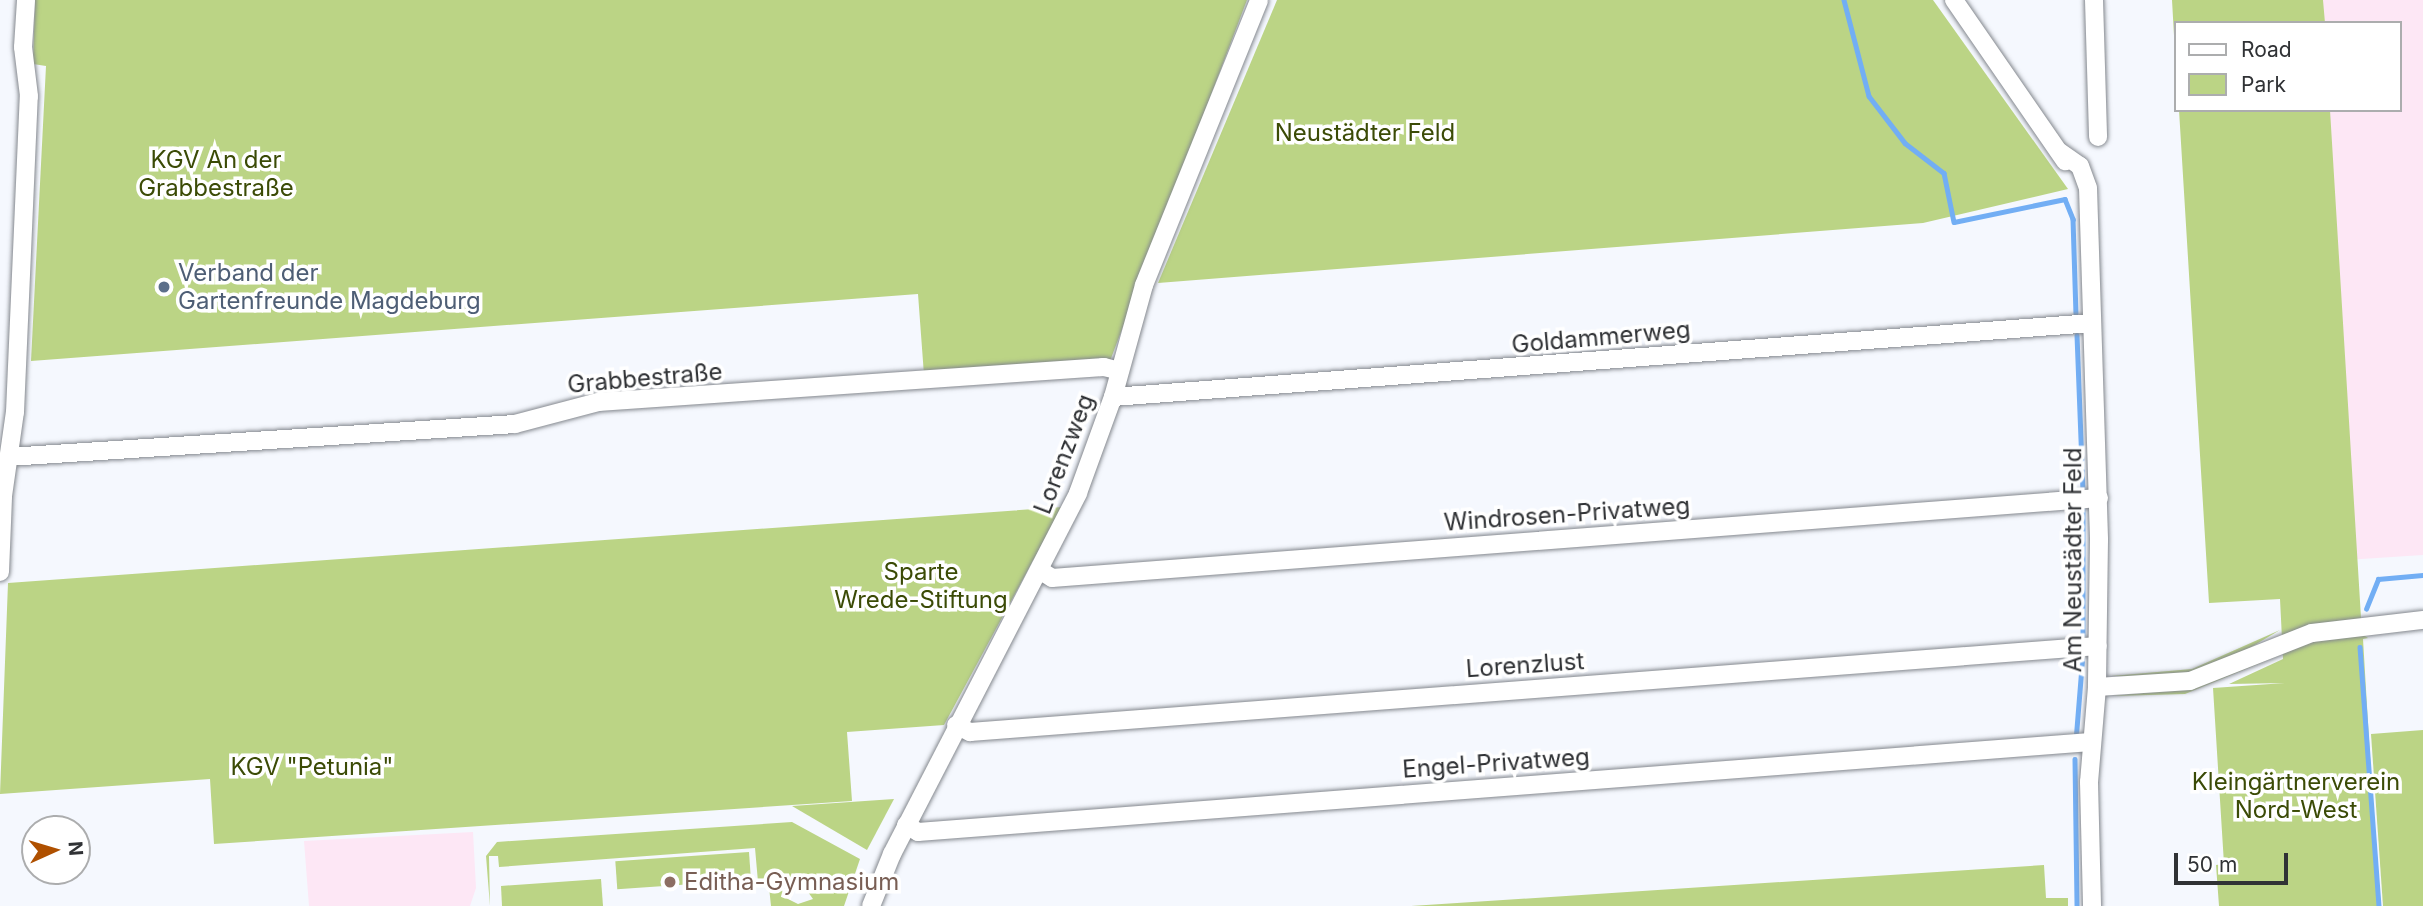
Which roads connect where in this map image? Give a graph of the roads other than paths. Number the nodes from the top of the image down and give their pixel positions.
1 (1259, 0) edge
2 (1954, 0) edge
3 (2094, 0) edge
4 (26, 7) edge
5 (2098, 137) dead end
6 (2092, 323) junction
7 (1120, 371) junction
8 (1113, 397) junction
9 (9, 457) junction
10 (2099, 498) junction
11 (1041, 571) junction
12 (0, 572) edge
13 (2423, 620) edge
14 (2098, 646) junction
15 (2097, 687) junction
16 (957, 725) junction
17 (2091, 742) junction
18 (906, 825) junction
19 (871, 906) edge
20 (2092, 906) edge

1 - 7 street, Lorenzweg
2 - 6 street, Am Neustädter Feld
3 - 5 street
4 - 9 street
6 - 8 street, Goldammerweg
6 - 10 street, Am Neustädter Feld
7 - 8 street, Lorenzweg
7 - 9 street, Grabbestraße
8 - 11 street, Lorenzweg
9 - 12 street
10 - 11 street, Windrosen-Privatweg
10 - 14 street, Am Neustädter Feld
11 - 16 street, Lorenzweg
13 - 15 street
14 - 15 street, Am Neustädter Feld
14 - 16 street, Lorenzlust
15 - 17 street, Am Neustädter Feld
16 - 18 street, Lorenzweg
17 - 18 street, Engel-Privatweg
17 - 20 street, Am Neustädter Feld
18 - 19 street, Lorenzweg

